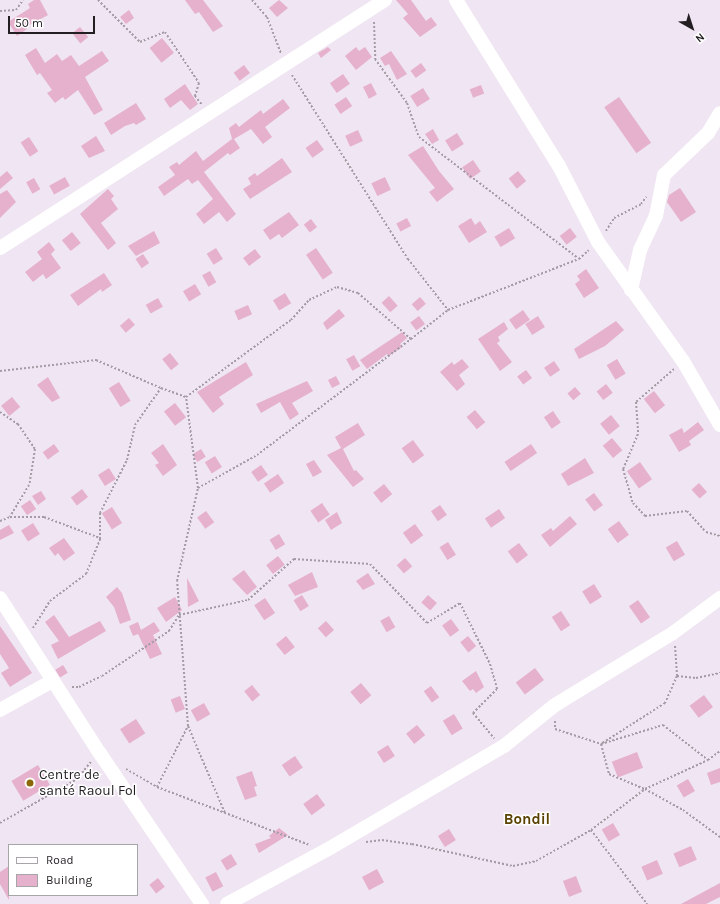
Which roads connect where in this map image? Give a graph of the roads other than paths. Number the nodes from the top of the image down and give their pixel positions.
1 (456, 0) edge
2 (375, 2) edge
3 (720, 113) edge
4 (0, 248) edge
5 (631, 290) junction
6 (720, 425) edge
7 (0, 598) edge
8 (720, 598) edge
9 (54, 683) junction
10 (0, 710) edge
11 (202, 904) edge
12 (227, 904) edge

1 - 5 street
2 - 4 street
3 - 5 street
5 - 6 street
7 - 9 street
8 - 12 street
9 - 10 street
9 - 11 street

